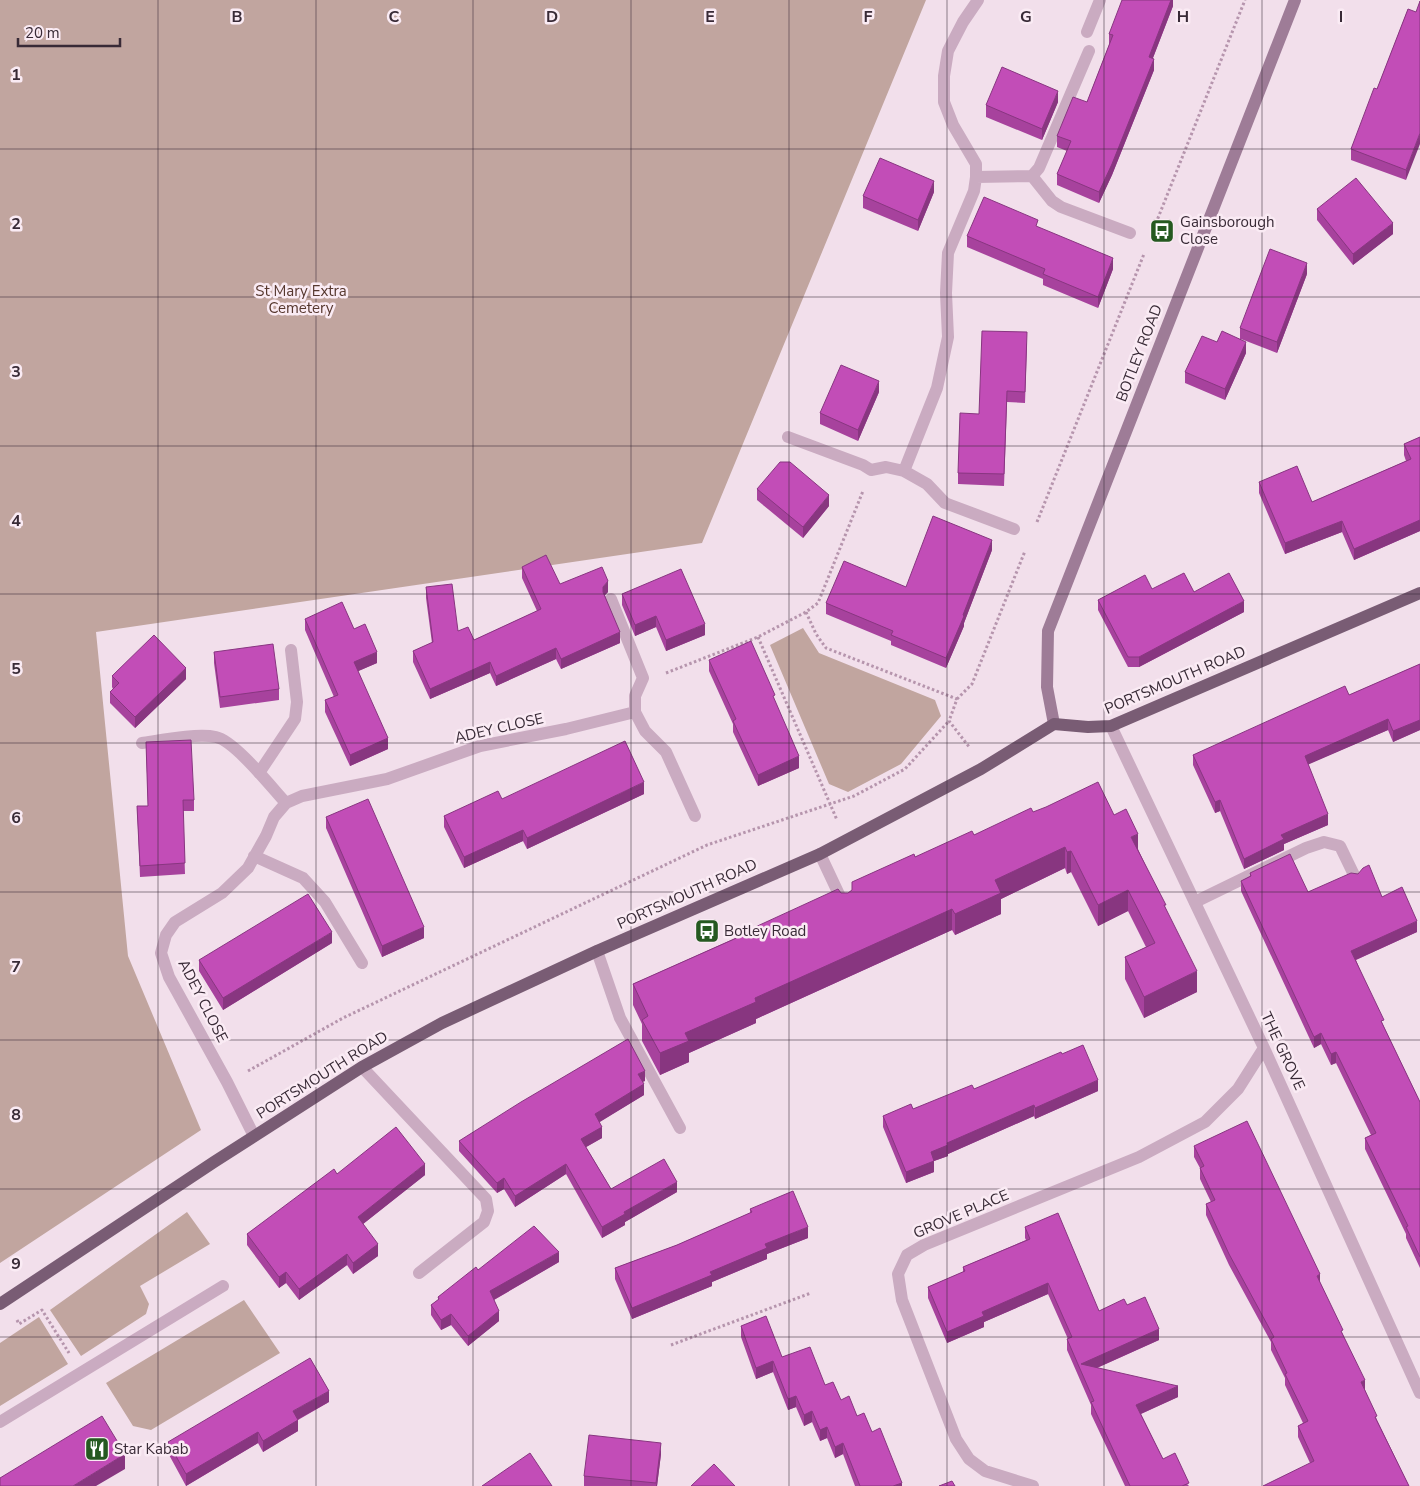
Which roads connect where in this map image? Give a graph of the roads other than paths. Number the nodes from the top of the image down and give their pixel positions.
1 (978, 0) edge
2 (1100, 0) edge
3 (1295, 0) edge
4 (1087, 32) dead end
5 (1089, 51) dead end
6 (1032, 176) junction
7 (976, 177) junction
8 (1130, 234) dead end
9 (788, 437) dead end
10 (904, 471) junction
11 (1014, 529) dead end
12 (1420, 593) edge
13 (610, 598) dead end
14 (291, 650) dead end
15 (635, 712) junction
16 (1054, 724) junction
17 (1111, 726) junction
18 (142, 743) dead end
19 (259, 773) junction
20 (286, 803) junction
21 (695, 816) dead end
22 (820, 854) junction
23 (254, 856) junction
24 (1355, 877) edge
25 (1195, 902) junction
26 (845, 907) edge
27 (597, 951) junction
28 (362, 963) dead end
29 (1264, 1048) junction
30 (362, 1067) junction
31 (680, 1128) dead end
32 (254, 1136) junction
33 (419, 1273) dead end
34 (223, 1286) dead end
35 (2, 1302) edge
36 (1420, 1393) edge
37 (0, 1422) edge
38 (1033, 1486) edge

1 - 7 street
2 - 4 street
3 - 16 main road, BOTLEY ROAD
5 - 6 street
6 - 7 street
6 - 8 street
7 - 10 street
9 - 10 street
10 - 11 street
12 - 17 main road, PORTSMOUTH ROAD
13 - 15 street
14 - 19 street
15 - 20 street, ADEY CLOSE
15 - 21 street
16 - 17 main road, PORTSMOUTH ROAD
16 - 22 main road, PORTSMOUTH ROAD
17 - 25 street, THE GROVE
18 - 19 street
19 - 20 street
20 - 23 street, ADEY CLOSE
22 - 26 street
22 - 27 main road, PORTSMOUTH ROAD
23 - 28 street
23 - 32 street, ADEY CLOSE
24 - 25 street
25 - 29 street, THE GROVE
27 - 30 main road, PORTSMOUTH ROAD
27 - 31 street
29 - 36 street, THE GROVE
29 - 38 street, GROVE PLACE
30 - 32 main road, PORTSMOUTH ROAD
30 - 33 street
32 - 35 main road, PORTSMOUTH ROAD
34 - 37 street

